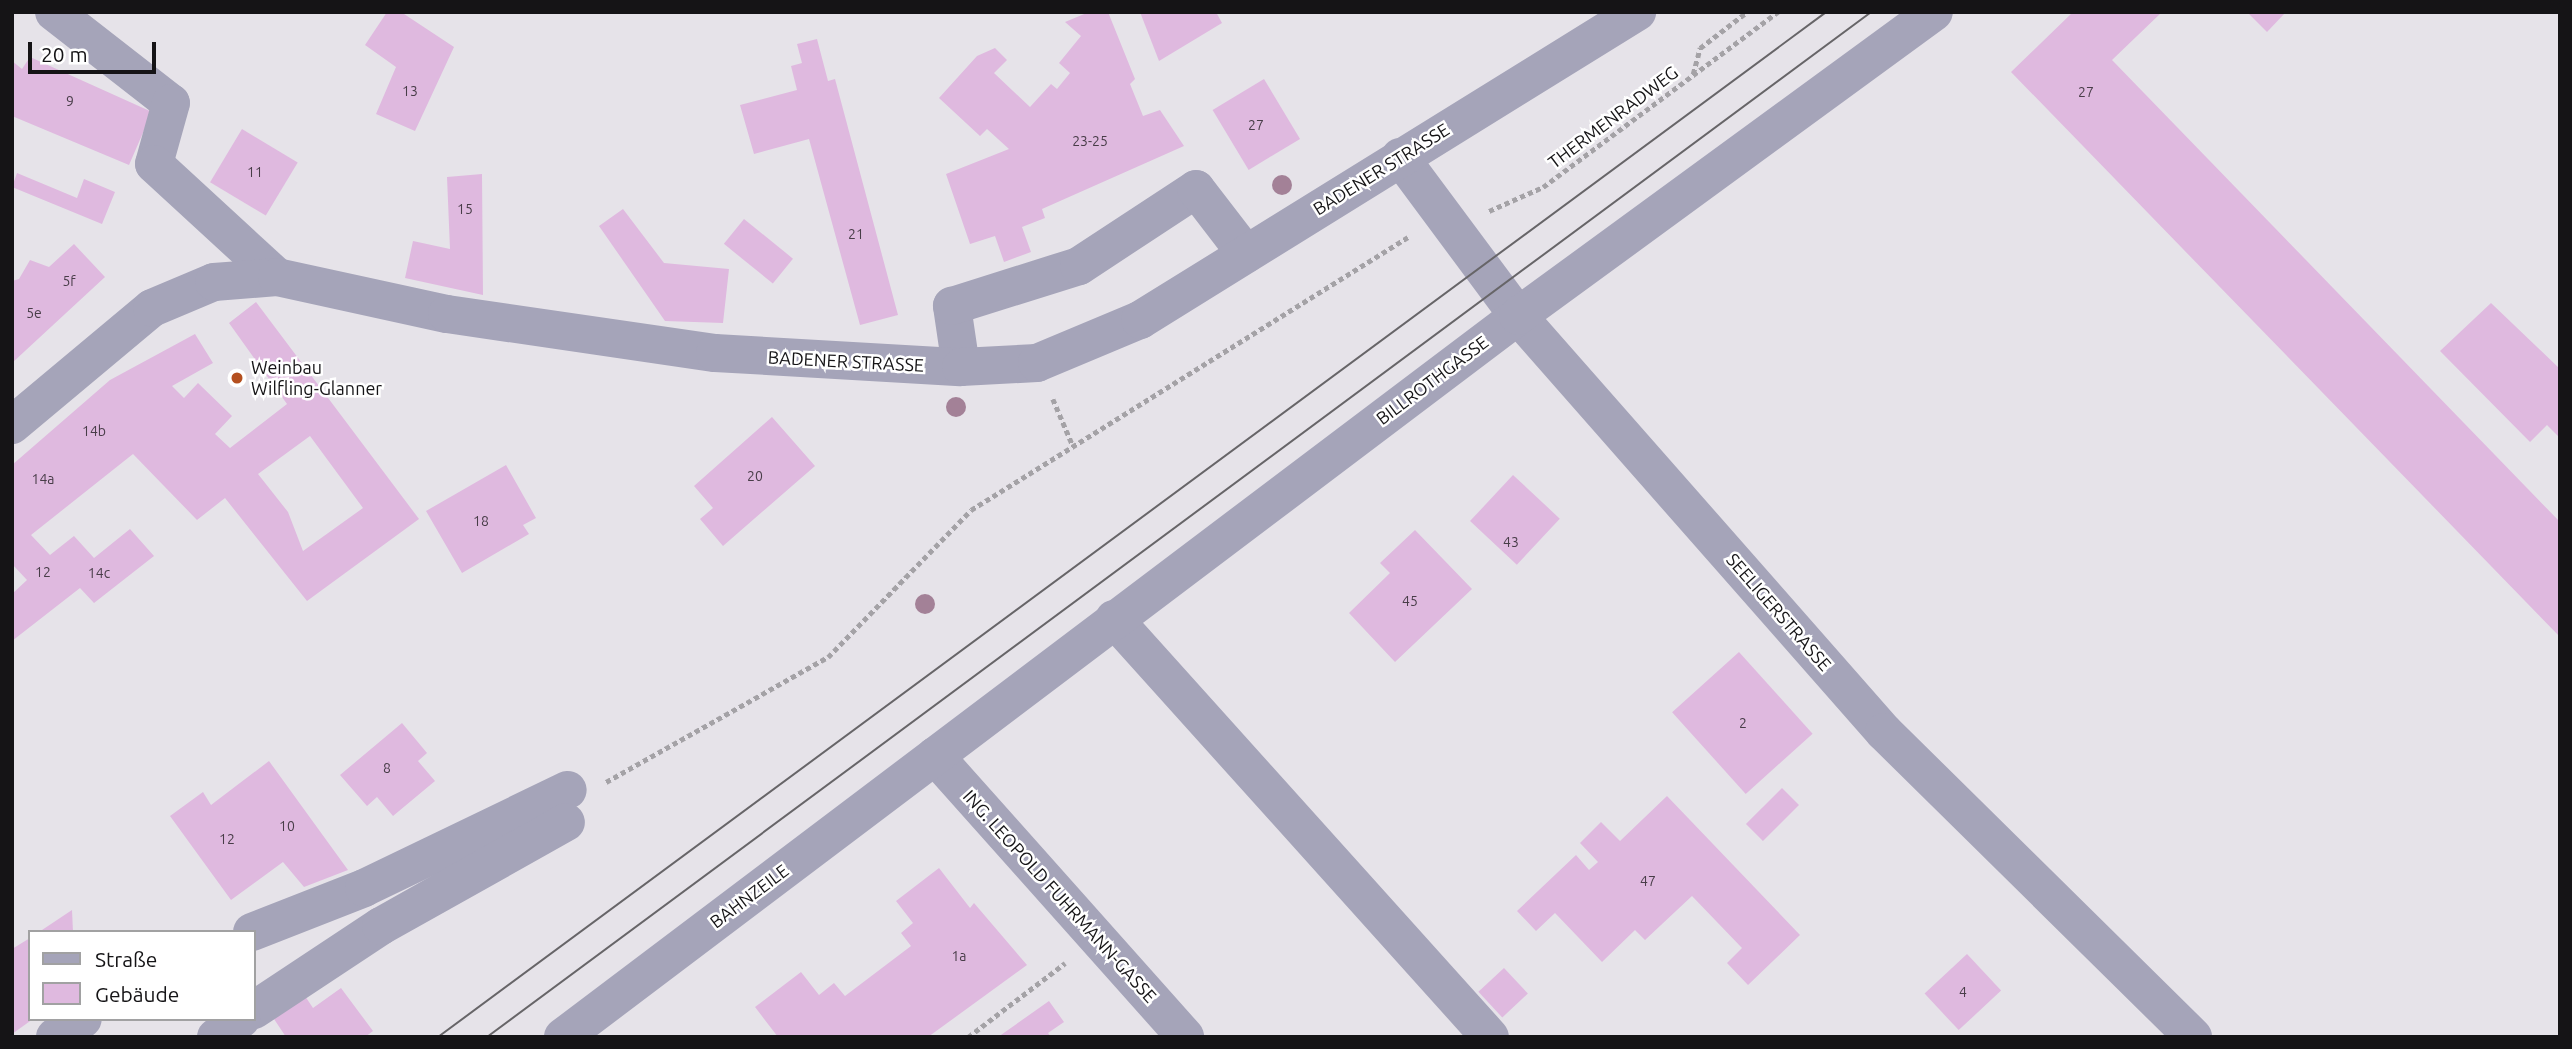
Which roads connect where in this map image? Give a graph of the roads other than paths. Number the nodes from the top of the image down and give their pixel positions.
1 (54, 12) edge
2 (1637, 12) edge
3 (1934, 12) edge
4 (1400, 157) junction
5 (1246, 254) junction
6 (277, 277) junction
7 (1518, 316) junction
8 (961, 367) junction
9 (12, 425) edge
10 (1114, 619) junction
11 (935, 756) junction
12 (256, 930) edge
13 (256, 1009) edge
14 (80, 1021) edge
15 (238, 1021) edge
16 (55, 1037) edge
17 (216, 1037) edge
18 (563, 1037) edge
19 (1185, 1037) edge
20 (1490, 1037) edge
21 (2193, 1037) edge

1 - 6 street
2 - 4 street, BADENER STRASSE
3 - 7 street, BILLROTHGASSE
4 - 5 street, BADENER STRASSE
4 - 7 street, SEELIGERSTRASSE
5 - 8 street, BADENER STRASSE
5 - 8 street
6 - 8 street, BADENER STRASSE
6 - 9 street, BADENER STRASSE
7 - 10 street, BILLROTHGASSE
7 - 21 street, SEELIGERSTRASSE
10 - 11 street, BILLROTHGASSE
10 - 20 street
11 - 18 street, BAHNZEILE
11 - 19 street, ING. LEOPOLD FUHRMANN-GASSE
12 - 13 street
14 - 16 street
15 - 17 street

